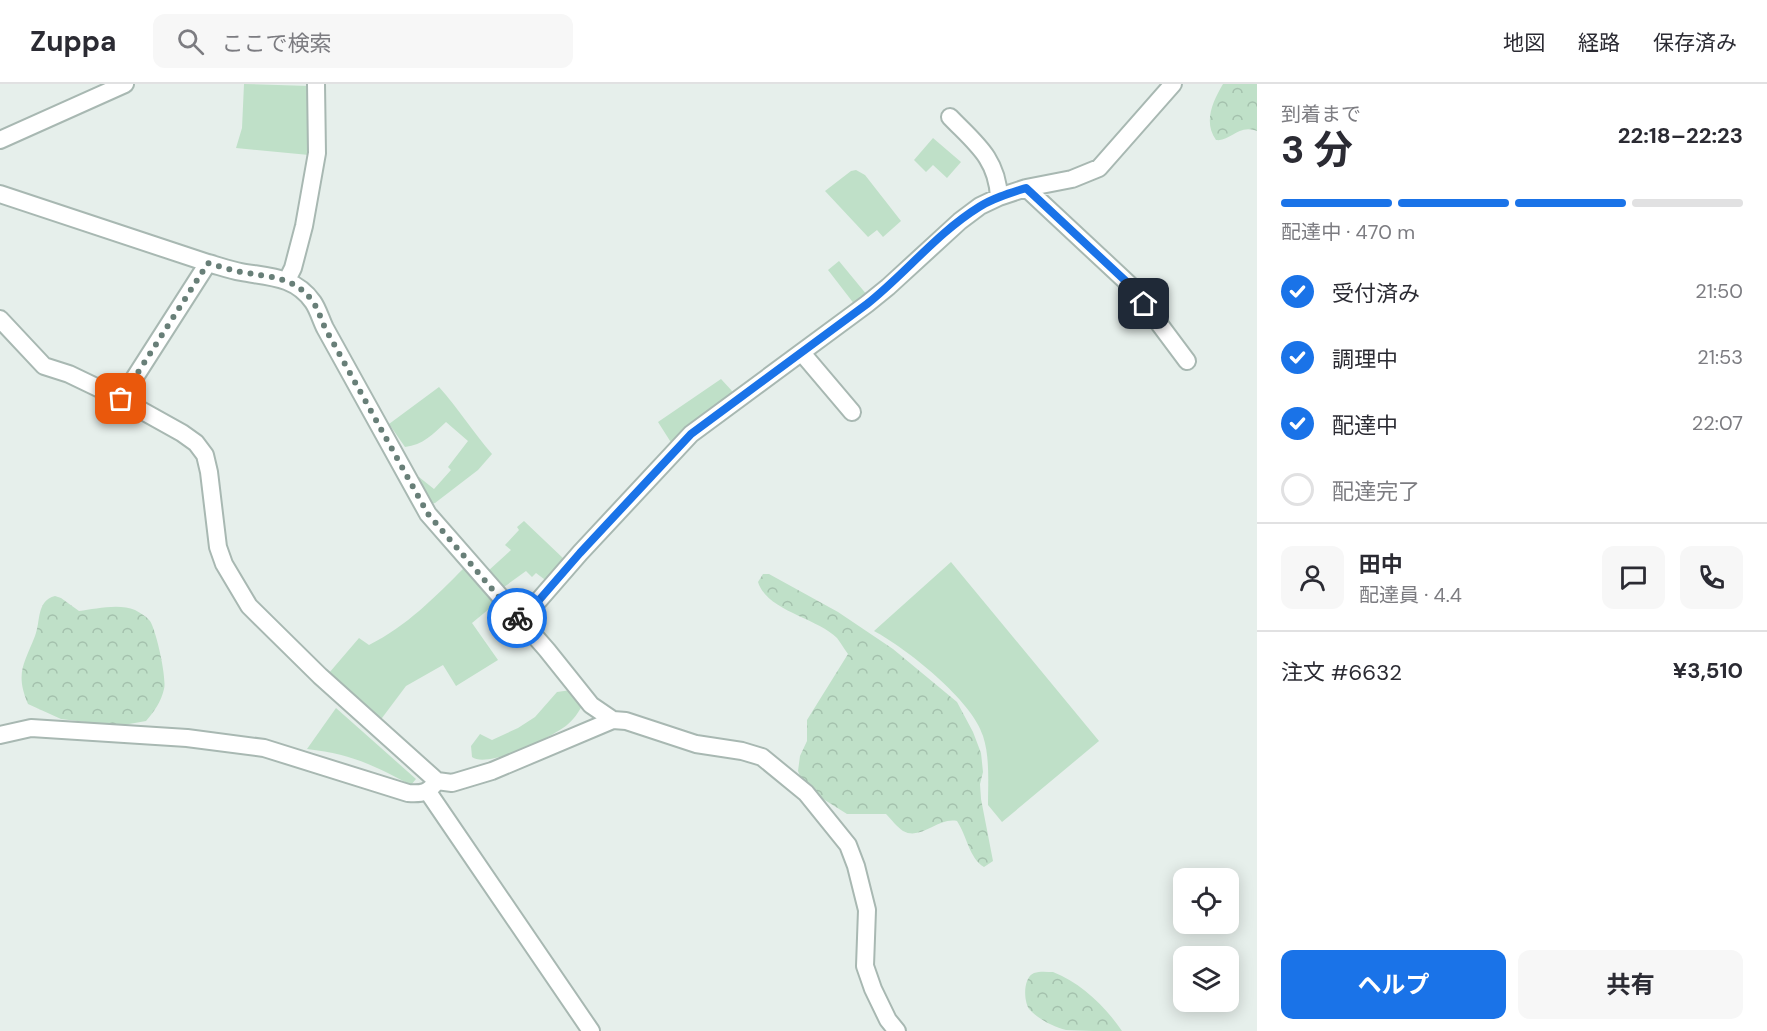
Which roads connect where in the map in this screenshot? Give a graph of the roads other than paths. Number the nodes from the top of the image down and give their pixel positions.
1 (125, 84) edge
2 (316, 84) edge
3 (1173, 84) edge
4 (950, 117) dead end
5 (0, 140) edge
6 (1026, 188) junction
7 (0, 194) edge
8 (999, 197) junction
9 (208, 263) junction
10 (287, 280) junction
11 (0, 319) edge
12 (801, 353) junction
13 (1186, 361) dead end
14 (121, 399) junction
15 (852, 412) dead end
16 (520, 622) junction
17 (613, 720) junction
18 (0, 735) edge
19 (433, 787) junction
20 (591, 1031) edge
21 (897, 1031) edge

1 - 5 street
2 - 10 street
3 - 6 street
4 - 8 street
6 - 8 street
6 - 13 street
7 - 9 street
8 - 12 street
9 - 10 street
9 - 14 street
10 - 16 street
11 - 14 street
12 - 15 street
12 - 16 street
14 - 19 street
16 - 17 street
17 - 19 street
17 - 21 street
18 - 19 street
19 - 20 street

